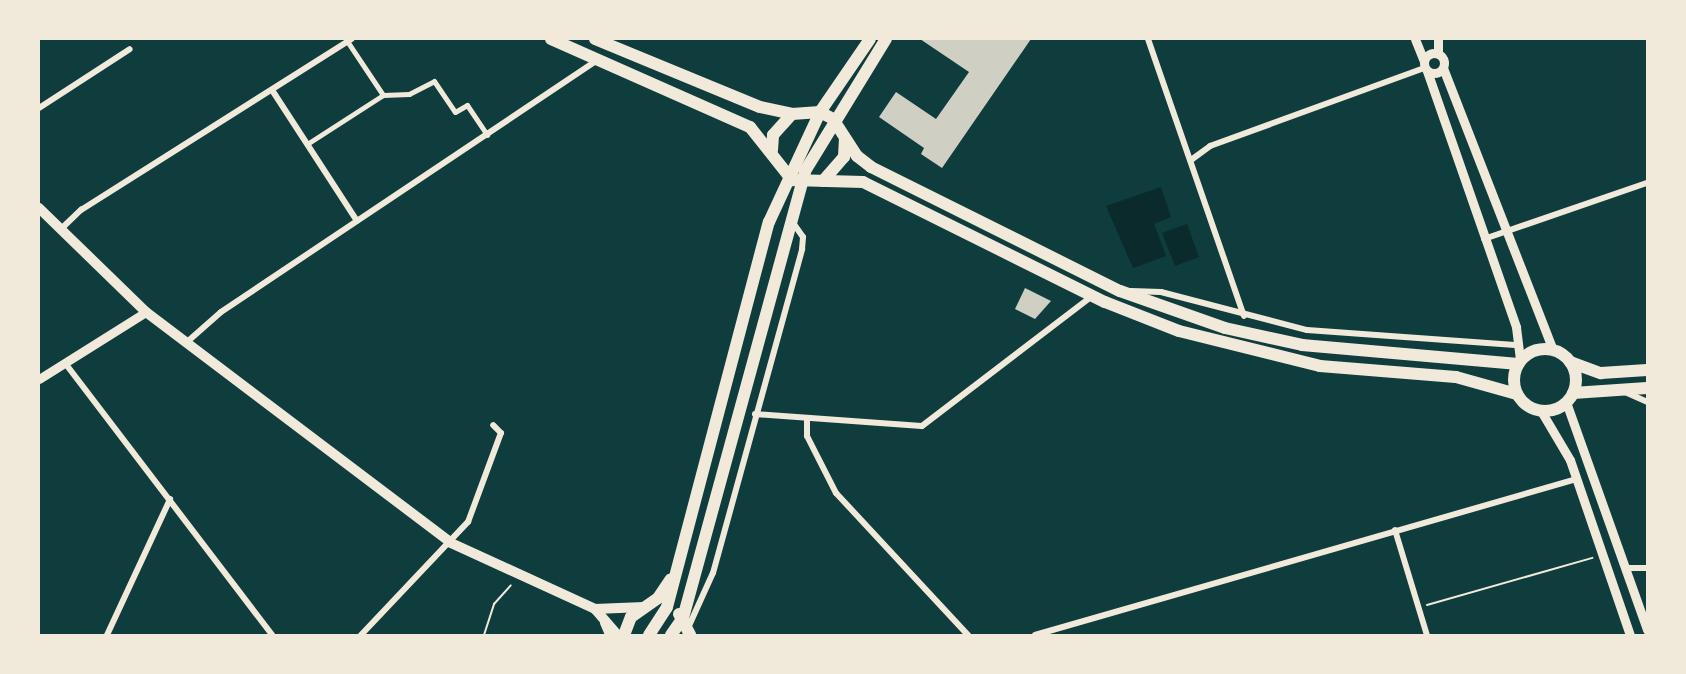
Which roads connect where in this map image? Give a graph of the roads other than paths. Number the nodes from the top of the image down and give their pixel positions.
1 (551, 39) edge
2 (595, 39) edge
3 (870, 39) edge
4 (886, 39) edge
5 (1148, 39) edge
6 (1415, 39) edge
7 (1438, 39) edge
8 (349, 40) edge
9 (130, 49) dead end
10 (1438, 53) junction
11 (597, 60) junction
12 (1425, 66) junction
13 (1443, 68) junction
14 (272, 90) junction
15 (383, 95) junction
16 (39, 108) edge
17 (820, 112) junction
18 (792, 114) junction
19 (833, 119) junction
20 (487, 135) junction
21 (845, 140) junction
22 (307, 144) junction
23 (772, 150) junction
24 (1191, 160) junction
25 (786, 177) junction
26 (822, 181) junction
27 (1647, 183) edge
28 (804, 184) junction
29 (39, 208) edge
30 (792, 220) junction
31 (357, 221) junction
32 (61, 229) junction
33 (1506, 234) junction
34 (1484, 239) junction
35 (1120, 291) junction
36 (1092, 295) junction
37 (146, 312) junction
38 (1244, 316) junction
39 (187, 342) junction
40 (1518, 345) junction
41 (1553, 350) junction
42 (1570, 362) junction
43 (65, 363) junction
44 (1519, 363) junction
45 (1647, 370) edge
46 (39, 379) edge
47 (1647, 388) edge
48 (1619, 390) junction
49 (1517, 394) junction
50 (1569, 398) junction
51 (1647, 402) edge
52 (1542, 411) junction
53 (755, 414) junction
54 (807, 420) junction
55 (493, 425) dead end
56 (1577, 479) junction
57 (170, 499) junction
58 (1395, 530) junction
59 (451, 543) junction
60 (678, 563) junction
61 (1626, 568) junction
62 (1647, 568) edge
63 (645, 607) junction
64 (667, 607) junction
65 (595, 609) junction
66 (688, 630) edge
67 (1647, 630) edge
68 (106, 635) edge
69 (272, 635) edge
70 (361, 635) edge
71 (608, 635) edge
72 (618, 635) edge
73 (624, 635) edge
74 (649, 635) edge
75 (672, 635) edge
76 (968, 635) edge
77 (1035, 635) edge
78 (1427, 635) edge
79 (1630, 635) edge

1 - 11 main road
2 - 18 main road
3 - 17 main road
4 - 19 main road
5 - 24 street
6 - 12 street
7 - 10 street
8 - 14 street
8 - 15 street
9 - 16 street
10 - 12 street
10 - 13 street
11 - 20 street
11 - 23 main road
12 - 13 street
12 - 24 street
12 - 34 street
13 - 33 street
14 - 22 street
14 - 32 street
15 - 20 street
15 - 22 street
17 - 18 main road
17 - 19 main road
17 - 25 main road
18 - 23 main road
19 - 21 main road
19 - 28 main road
20 - 31 street
21 - 26 main road
21 - 35 main road
22 - 31 street
23 - 25 main road
24 - 38 street
25 - 28 main road
25 - 60 main road
26 - 28 main road
26 - 36 main road
27 - 33 street
28 - 30 main road
29 - 32 main road
30 - 53 street
30 - 66 main road
31 - 39 street
32 - 37 main road
33 - 34 street
33 - 41 street
34 - 40 street
35 - 38 street
35 - 44 main road
36 - 49 main road
36 - 54 street
37 - 39 main road
37 - 43 street
38 - 40 street
39 - 59 main road
40 - 44 street
41 - 42 main road
41 - 44 main road
42 - 45 main road
42 - 50 main road
43 - 46 street
43 - 57 street
44 - 49 main road
47 - 48 main road
48 - 50 main road
48 - 51 street
49 - 52 main road
50 - 52 main road
50 - 61 street
52 - 56 street
53 - 54 street
53 - 66 street
54 - 76 street
55 - 59 street
56 - 58 street
56 - 79 street
57 - 68 street
57 - 69 street
58 - 77 street
58 - 78 street
59 - 65 main road
59 - 70 street
60 - 63 main road
60 - 64 main road
61 - 62 street
61 - 67 street
63 - 64 main road
63 - 65 main road
63 - 73 main road
64 - 66 main road
64 - 74 main road
65 - 71 street
65 - 72 main road
66 - 75 main road

